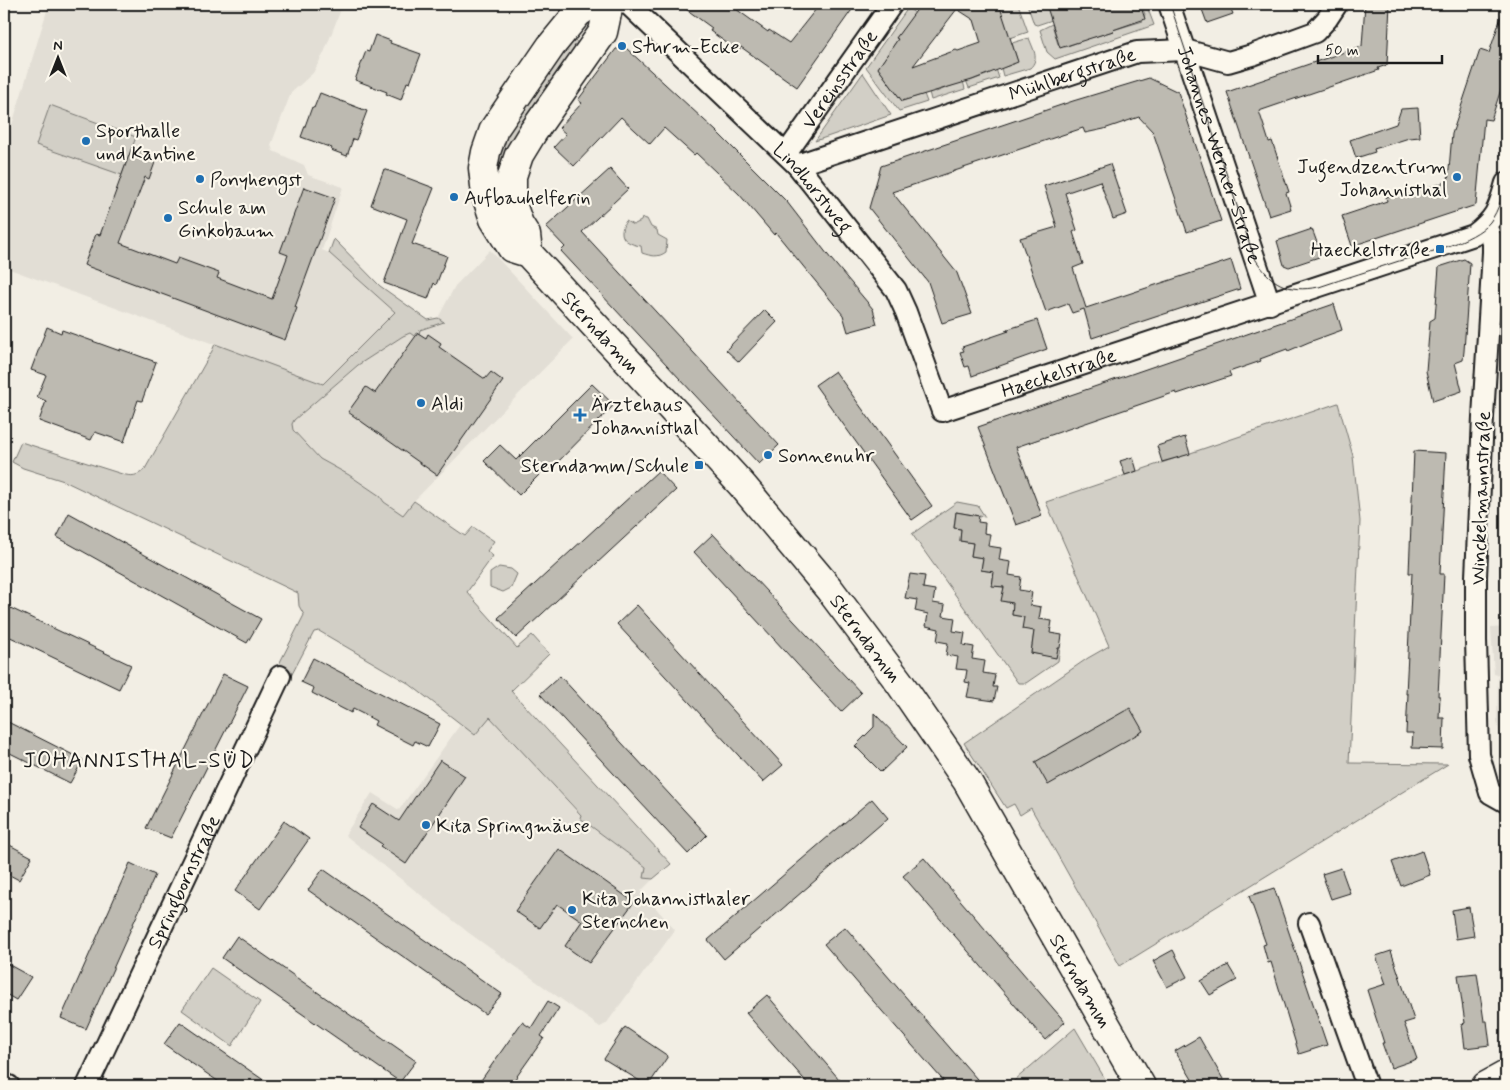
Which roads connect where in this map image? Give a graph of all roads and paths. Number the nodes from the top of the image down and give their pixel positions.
1 (591, 4) edge
2 (609, 4) edge
3 (628, 4) edge
4 (892, 4) edge
5 (1169, 4) edge
6 (1336, 4) edge
7 (1185, 50) junction
8 (792, 159) junction
9 (1506, 183) edge
10 (1486, 226) junction
11 (528, 253) junction
12 (1270, 304) junction
13 (942, 411) joint
14 (280, 676) dead end
15 (1506, 802) edge
16 (1506, 810) edge
17 (1309, 923) dead end
18 (1506, 1076) edge
19 (1138, 1083) edge
20 (4, 1084) edge
21 (9, 1086) edge
22 (87, 1086) edge
23 (1367, 1086) edge
24 (1486, 1086) edge

1 - 11 street, Sterndamm
2 - 11 street, Sterndamm
3 - 8 street, Lindhorstweg
4 - 8 street, Vereinsstraße
5 - 7 street, Johannes-Werner-Straße
6 - 7 street, Mühlbergstraße
7 - 8 street, Mühlbergstraße
7 - 12 street, Johannes-Werner-Straße
8 - 13 street, Lindhorstweg
9 - 10 street
10 - 12 street, Haeckelstraße
10 - 15 street, Winckelmannstraße
11 - 19 street, Sterndamm
12 - 13 street, Haeckelstraße
14 - 22 street, Springbornstraße
15 - 16 street, Winckelmannstraße
17 - 23 street
18 - 24 street
20 - 21 street

